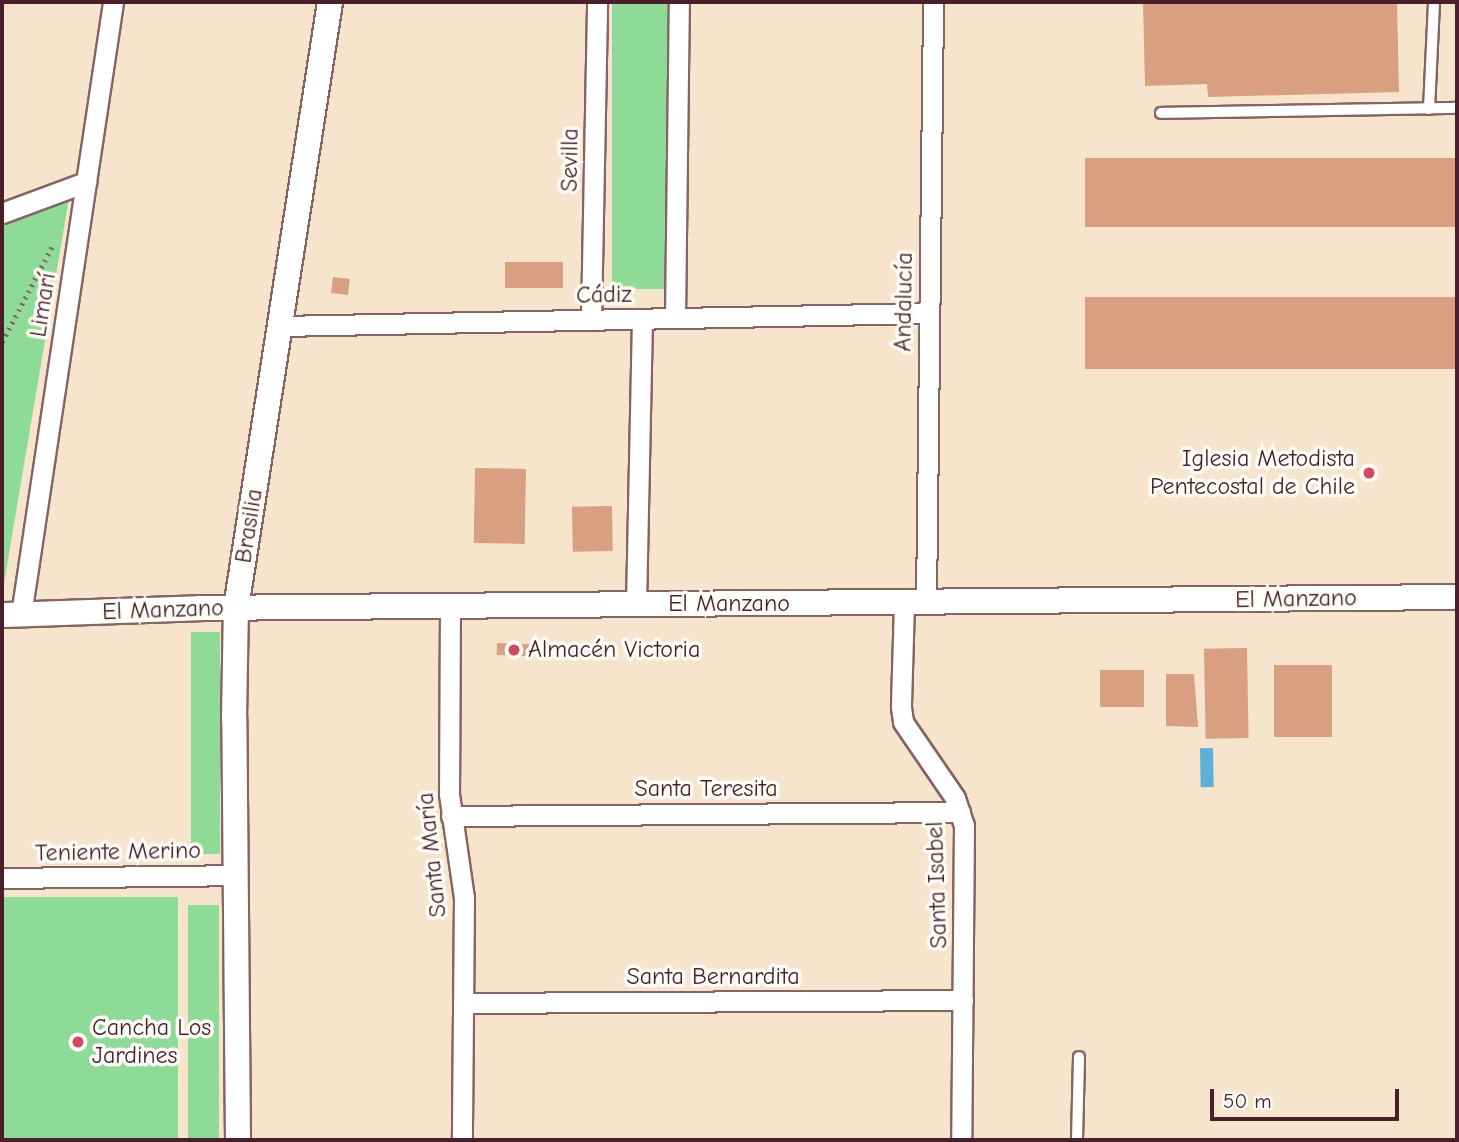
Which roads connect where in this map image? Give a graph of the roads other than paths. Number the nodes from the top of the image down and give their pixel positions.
1 (113, 2) edge
2 (330, 2) edge
3 (597, 2) edge
4 (680, 2) edge
5 (933, 2) edge
6 (1434, 2) edge
7 (1457, 108) edge
8 (1429, 109) junction
9 (1161, 113) dead end
10 (86, 182) junction
11 (2, 214) edge
12 (929, 313) junction
13 (674, 318) junction
14 (642, 319) junction
15 (591, 320) junction
16 (280, 326) junction
17 (1457, 597) edge
18 (915, 603) junction
19 (636, 605) junction
20 (450, 606) junction
21 (236, 608) junction
22 (11, 615) edge
23 (960, 812) junction
24 (451, 816) junction
25 (235, 875) junction
26 (2, 878) edge
27 (962, 1000) junction
28 (463, 1003) junction
29 (1079, 1057) dead end
30 (238, 1140) edge
31 (462, 1140) edge
32 (961, 1140) edge
33 (1077, 1140) edge

1 - 10 street, Limarí
2 - 16 street, Brasilia
3 - 15 street, Sevilla
4 - 13 street
5 - 12 street, Andalucía
6 - 8 lane
7 - 8 lane
8 - 9 lane
10 - 11 street
10 - 22 street, Limarí
12 - 13 street, Cádiz
12 - 18 street, Andalucía
13 - 14 street, Cádiz
14 - 15 street, Cádiz
14 - 19 street
15 - 16 street, Cádiz
16 - 21 street, Brasilia
17 - 18 street, El Manzano
18 - 19 street, El Manzano
18 - 23 street, Santa Isabel
19 - 20 street, El Manzano
20 - 21 street, El Manzano
20 - 24 street, Santa María
21 - 22 street, El Manzano
21 - 25 street, Brasilia
23 - 24 street, Santa Teresita
23 - 27 street, Santa Isabel
24 - 28 street, Santa María
25 - 26 street, Teniente Merino
25 - 30 street, Brasilia
27 - 28 street, Santa Bernardita
27 - 32 street, Santa Isabel
28 - 31 street, Santa María
29 - 33 lane

